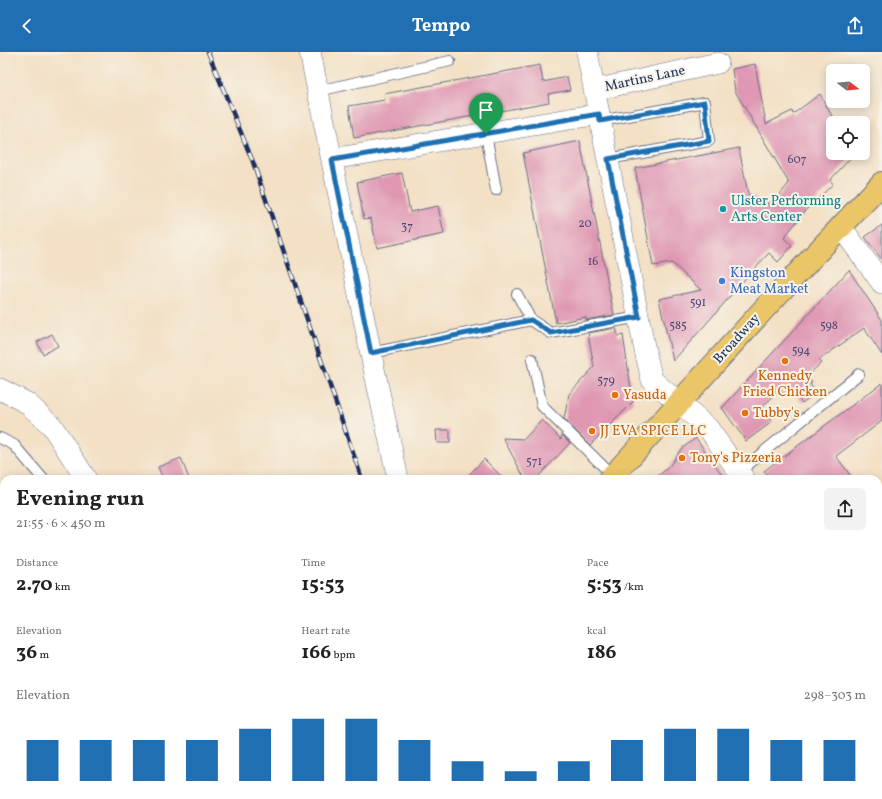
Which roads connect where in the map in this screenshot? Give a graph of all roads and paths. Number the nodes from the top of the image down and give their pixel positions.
1 (310, 52) edge
2 (587, 52) edge
3 (450, 61) dead end
4 (718, 63) dead end
5 (594, 90) junction
6 (318, 91) junction
7 (600, 118) junction
8 (486, 134) junction
9 (608, 159) junction
10 (332, 160) junction
11 (882, 183) edge
12 (496, 190) dead end
13 (841, 227) junction
14 (882, 283) edge
15 (517, 294) dead end
16 (639, 317) junction
17 (531, 320) junction
18 (371, 353) junction
19 (532, 359) dead end
20 (859, 374) dead end
21 (0, 389) edge
22 (680, 403) junction
23 (0, 438) edge
24 (40, 475) edge
25 (83, 475) edge
26 (397, 475) edge
27 (608, 475) edge
28 (614, 475) edge
29 (741, 475) edge

1 - 6 street
2 - 5 street
3 - 6 lane
4 - 5 street, Martins Lane
5 - 7 street
6 - 10 street
7 - 8 street
7 - 9 street
7 - 9 lane
8 - 10 street
8 - 12 lane
9 - 16 street
10 - 18 street
11 - 13 highway, Broadway
13 - 14 street
13 - 22 highway, Broadway
15 - 17 lane
16 - 17 lane
16 - 22 street
17 - 18 lane
18 - 26 street
19 - 27 lane
20 - 29 lane
21 - 25 street
22 - 28 highway, Broadway
22 - 29 street
23 - 24 lane

